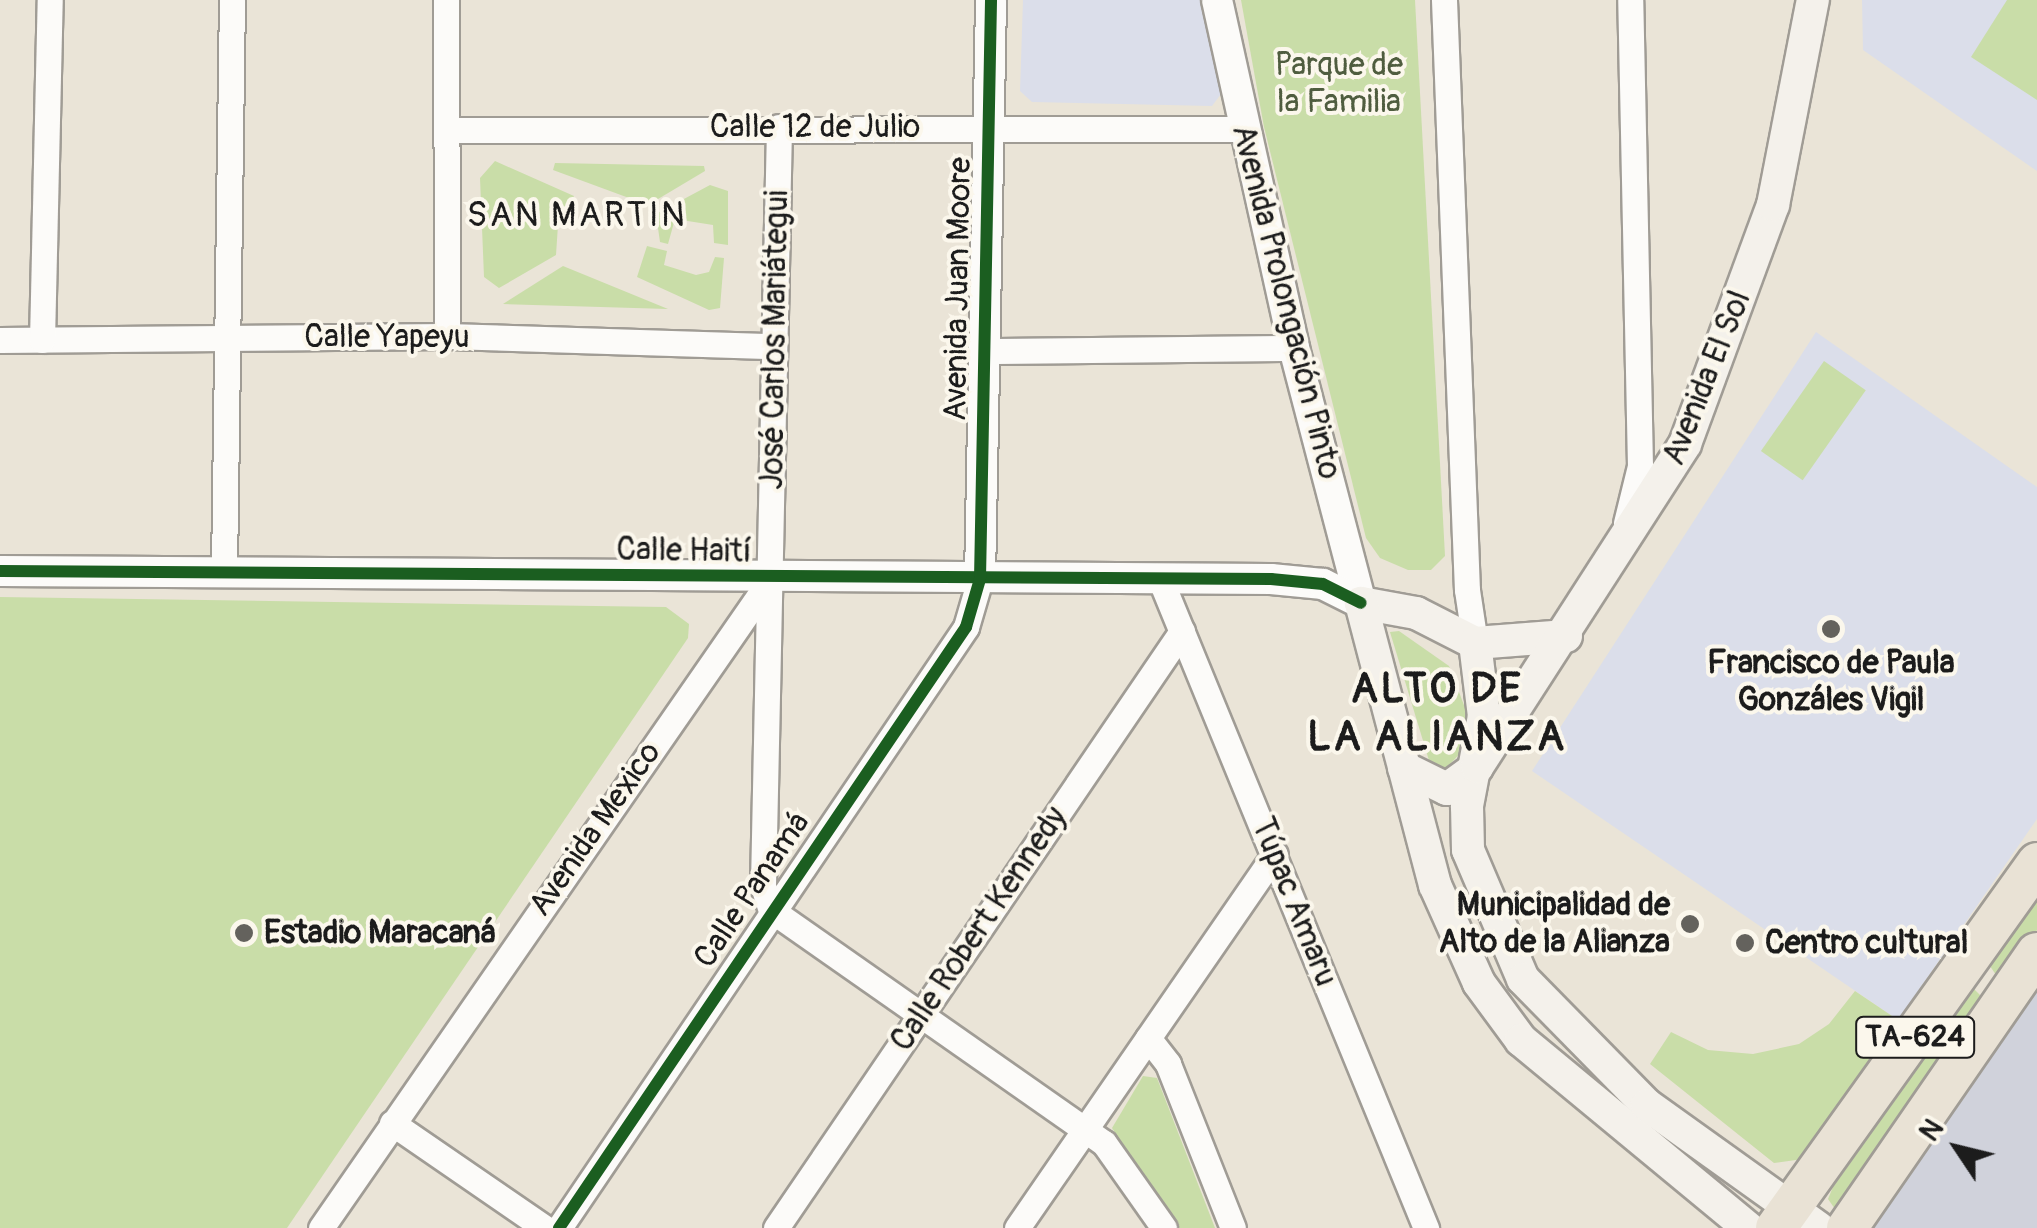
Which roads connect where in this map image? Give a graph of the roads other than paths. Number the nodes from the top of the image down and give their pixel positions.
1 (50, 0) edge
2 (232, 0) edge
3 (446, 0) edge
4 (990, 0) edge
5 (1218, 0) edge
6 (1444, 0) edge
7 (1630, 0) edge
8 (1813, 0) edge
9 (989, 126) junction
10 (778, 128) junction
11 (446, 130) junction
12 (1243, 130) junction
13 (447, 336) junction
14 (224, 339) junction
15 (0, 340) edge
16 (42, 340) junction
17 (774, 346) junction
18 (1294, 348) junction
19 (985, 351) junction
20 (1616, 558) junction
21 (224, 570) junction
22 (0, 571) edge
23 (1160, 576) junction
24 (980, 578) junction
25 (770, 580) junction
26 (1361, 603) junction
27 (1182, 631) junction
28 (1566, 636) junction
29 (1475, 643) junction
30 (1477, 767) junction
31 (1404, 768) junction
32 (1275, 854) junction
33 (2037, 863) edge
34 (771, 910) junction
35 (2037, 953) edge
36 (1966, 965) junction
37 (2008, 995) junction
38 (919, 1018) junction
39 (1148, 1038) junction
40 (392, 1123) junction
41 (1084, 1131) junction
42 (1796, 1223) edge
43 (321, 1228) edge
44 (545, 1228) edge
45 (559, 1228) edge
46 (776, 1228) edge
47 (1018, 1228) edge
48 (1164, 1228) edge
49 (1233, 1228) edge
50 (1426, 1228) edge
51 (1748, 1228) edge
52 (1847, 1228) edge

1 - 16 street
2 - 14 street
3 - 11 street
4 - 9 street, Avenida Juan Moore
5 - 12 street, Avenida Prolongación Pinto
6 - 29 street
7 - 20 street
8 - 20 main road, Avenida El Sol
9 - 10 street, Calle 12 de Julio
9 - 12 street, Calle 12 de Julio
9 - 19 street, Avenida Juan Moore
10 - 11 street, Calle 12 de Julio
10 - 17 street, José Carlos Mariátegui
11 - 13 street
12 - 18 street, Avenida Prolongación Pinto
13 - 14 street, Calle Yapeyu
13 - 17 street, Calle Yapeyu
14 - 16 street, Calle Yapeyu
14 - 21 street
15 - 16 street, Calle Yapeyu
17 - 25 street, José Carlos Mariátegui
18 - 19 street
18 - 26 street, Avenida Prolongación Pinto
19 - 24 street, Avenida Juan Moore
20 - 28 main road, Avenida El Sol
21 - 22 street, Calle Haití
21 - 25 street, Calle Haití
23 - 24 street, Calle Haití
23 - 26 street, Calle Haití
23 - 27 street, Túpac Amaru
24 - 25 street, Calle Haití
24 - 34 street, Calle Panamá
25 - 34 street, José Carlos Mariátegui
25 - 40 street, Avenida Mexico
26 - 29 main road
26 - 31 main road
27 - 32 street, Túpac Amaru
27 - 38 street, Calle Robert Kennedy
28 - 29 main road
28 - 30 main road, Avenida El Sol
29 - 30 main road
30 - 31 main road
30 - 42 main road
31 - 51 main road
32 - 39 street
32 - 50 street, Túpac Amaru
33 - 36 highway, TA-624
34 - 38 street
34 - 45 street, Calle Panamá
35 - 37 highway, TA-624
36 - 37 highway
36 - 42 highway, TA-624
37 - 52 highway, TA-624
38 - 41 street
38 - 46 street, Calle Robert Kennedy
39 - 41 street
39 - 49 street
40 - 43 street, Avenida Mexico
40 - 44 street
41 - 47 street
41 - 48 street

